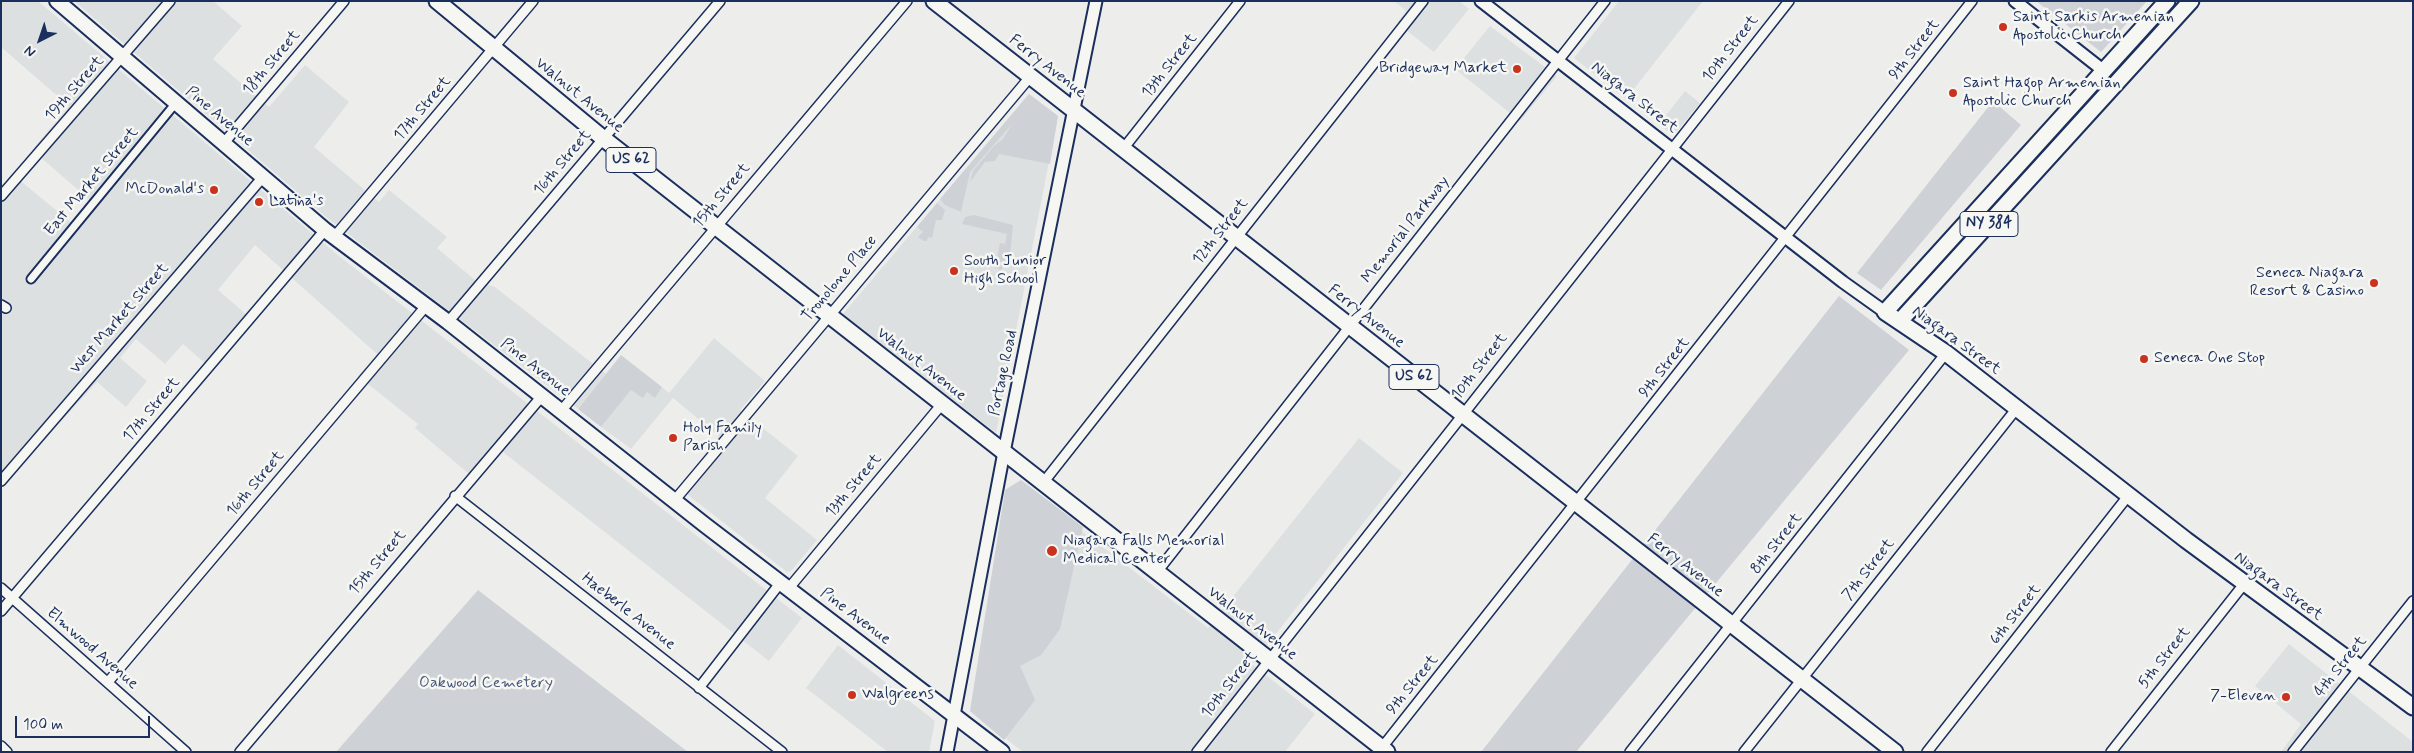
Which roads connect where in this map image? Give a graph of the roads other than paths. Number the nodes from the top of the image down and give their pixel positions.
1 (57, 1) edge
2 (170, 1) edge
3 (344, 1) edge
4 (437, 1) edge
5 (533, 1) edge
6 (720, 1) edge
7 (907, 1) edge
8 (934, 1) edge
9 (1096, 1) edge
10 (1240, 1) edge
11 (1423, 1) edge
12 (1482, 1) edge
13 (1605, 1) edge
14 (1789, 1) edge
15 (1972, 1) edge
16 (2015, 1) edge
17 (2168, 1) edge
18 (2191, 1) edge
19 (494, 49) junction
20 (122, 57) junction
21 (1558, 61) junction
22 (2104, 71) junction
23 (1030, 77) junction
24 (175, 104) junction
25 (1074, 111) junction
26 (604, 139) junction
27 (224, 144) junction
28 (1123, 149) junction
29 (1671, 149) junction
30 (263, 177) junction
31 (1, 196) edge
32 (716, 227) junction
33 (330, 233) junction
34 (1236, 238) junction
35 (1786, 238) junction
36 (31, 278) dead end
37 (426, 306) junction
38 (1885, 312) junction
39 (828, 315) junction
40 (448, 322) junction
41 (1900, 322) junction
42 (1350, 326) junction
43 (1946, 353) junction
44 (542, 396) junction
45 (942, 404) junction
46 (2017, 408) junction
47 (562, 411) junction
48 (1462, 414) junction
49 (1004, 452) junction
50 (1, 481) edge
51 (1043, 483) junction
52 (455, 496) junction
53 (2128, 496) junction
54 (674, 501) junction
55 (1577, 504) junction
56 (1157, 572) junction
57 (2244, 584) junction
58 (785, 585) junction
59 (1, 588) edge
60 (12, 598) junction
61 (2413, 601) edge
62 (1, 611) edge
63 (1733, 625) junction
64 (1269, 659) junction
65 (2360, 667) junction
66 (1802, 679) junction
67 (108, 682) junction
68 (699, 688) junction
69 (2413, 707) edge
70 (954, 715) junction
71 (1, 746) edge
72 (1383, 750) edge
73 (7, 752) edge
74 (186, 752) edge
75 (240, 752) edge
76 (782, 752) edge
77 (946, 752) edge
78 (1002, 752) edge
79 (1197, 752) edge
80 (1630, 752) edge
81 (1744, 752) edge
82 (1895, 752) edge
83 (1927, 752) edge
84 (2111, 752) edge
85 (2293, 752) edge

1 - 20 main road, Pine Avenue
2 - 20 street, 19th Street
3 - 27 street, 18th Street
4 - 19 main road, Walnut Avenue / US 62
5 - 19 street, 17th Street
6 - 26 street, 16th Street
7 - 32 street, 15th Street
8 - 23 main road, Ferry Avenue / US 62
9 - 25 street, Portage Road
10 - 28 street, 13th Street
11 - 34 street, 12th Street
12 - 21 street, Niagara Street
13 - 21 street, Memorial Parkway
14 - 29 street, 10th Street
15 - 35 street, 9th Street
16 - 22 street
17 - 22 main road, NY 384
18 - 41 main road, NY 384
19 - 26 main road, Walnut Avenue / US 62
19 - 33 street, 17th Street
20 - 24 main road, Pine Avenue
20 - 31 street, 19th Street
21 - 29 street, Niagara Street
21 - 42 street, Memorial Parkway
22 - 38 main road, NY 384
23 - 25 main road, Ferry Avenue / US 62
23 - 39 street, Tronolone Place
24 - 27 main road, Pine Avenue
24 - 36 street, East Market Street
25 - 28 main road, Ferry Avenue / US 62
25 - 49 street, Portage Road
26 - 32 main road, Walnut Avenue / US 62
26 - 40 street, 16th Street
27 - 30 main road, Pine Avenue
28 - 34 main road, Ferry Avenue / US 62
29 - 35 street, Niagara Street
29 - 48 street, 10th Street
30 - 33 main road, Pine Avenue
30 - 50 street, West Market Street
32 - 39 main road, Walnut Avenue / US 62
32 - 47 street, 15th Street
33 - 37 main road, Pine Avenue
33 - 60 street, 17th Street
34 - 42 main road, Ferry Avenue / US 62
34 - 51 street, 12th Street
35 - 38 street, Niagara Street
35 - 55 street, 9th Street
37 - 40 main road, Pine Avenue
37 - 67 street, 16th Street
38 - 41 main road, Niagara Street
39 - 45 main road, Walnut Avenue / US 62
39 - 54 street, Tronolone Place
40 - 44 main road, Pine Avenue
41 - 43 main road, Niagara Street
42 - 48 main road, Ferry Avenue / US 62
42 - 56 street, Memorial Parkway
43 - 46 main road, Niagara Street
43 - 63 street, 8th Street
44 - 47 main road, Pine Avenue
44 - 52 street, 15th Street
45 - 49 main road, Walnut Avenue / US 62
45 - 58 street, 13th Street
46 - 53 main road, Niagara Street
46 - 66 street, 7th Street
47 - 54 main road, Pine Avenue
48 - 55 main road, Ferry Avenue / US 62
48 - 64 street, 10th Street
49 - 51 main road, Walnut Avenue / US 62
49 - 70 street, Portage Road
51 - 56 main road, Walnut Avenue / US 62
52 - 68 street, Haeberle Avenue
52 - 75 street, 15th Street
53 - 57 main road, Niagara Street
53 - 83 street, 6th Street
54 - 58 main road, Pine Avenue
55 - 63 main road, Ferry Avenue / US 62
55 - 72 street, 9th Street
56 - 64 main road, Walnut Avenue / US 62
57 - 65 main road, Niagara Street
57 - 84 street, 5th Street
58 - 68 street, 13th Street
58 - 70 main road, Pine Avenue
59 - 60 street, Elmwood Avenue
60 - 62 street, 17th Street
60 - 67 street, Elmwood Avenue
61 - 65 street, 4th Street
63 - 66 main road, Ferry Avenue / US 62
63 - 80 street, 8th Street
64 - 72 main road, Walnut Avenue / US 62
64 - 79 street, 10th Street
65 - 69 main road, Niagara Street
65 - 85 street, 4th Street
66 - 81 street, 7th Street
66 - 82 main road, Ferry Avenue / US 62
67 - 74 street, Elmwood Avenue
68 - 76 street, Haeberle Avenue
70 - 77 street, Portage Road
70 - 78 main road, Pine Avenue
71 - 73 street

